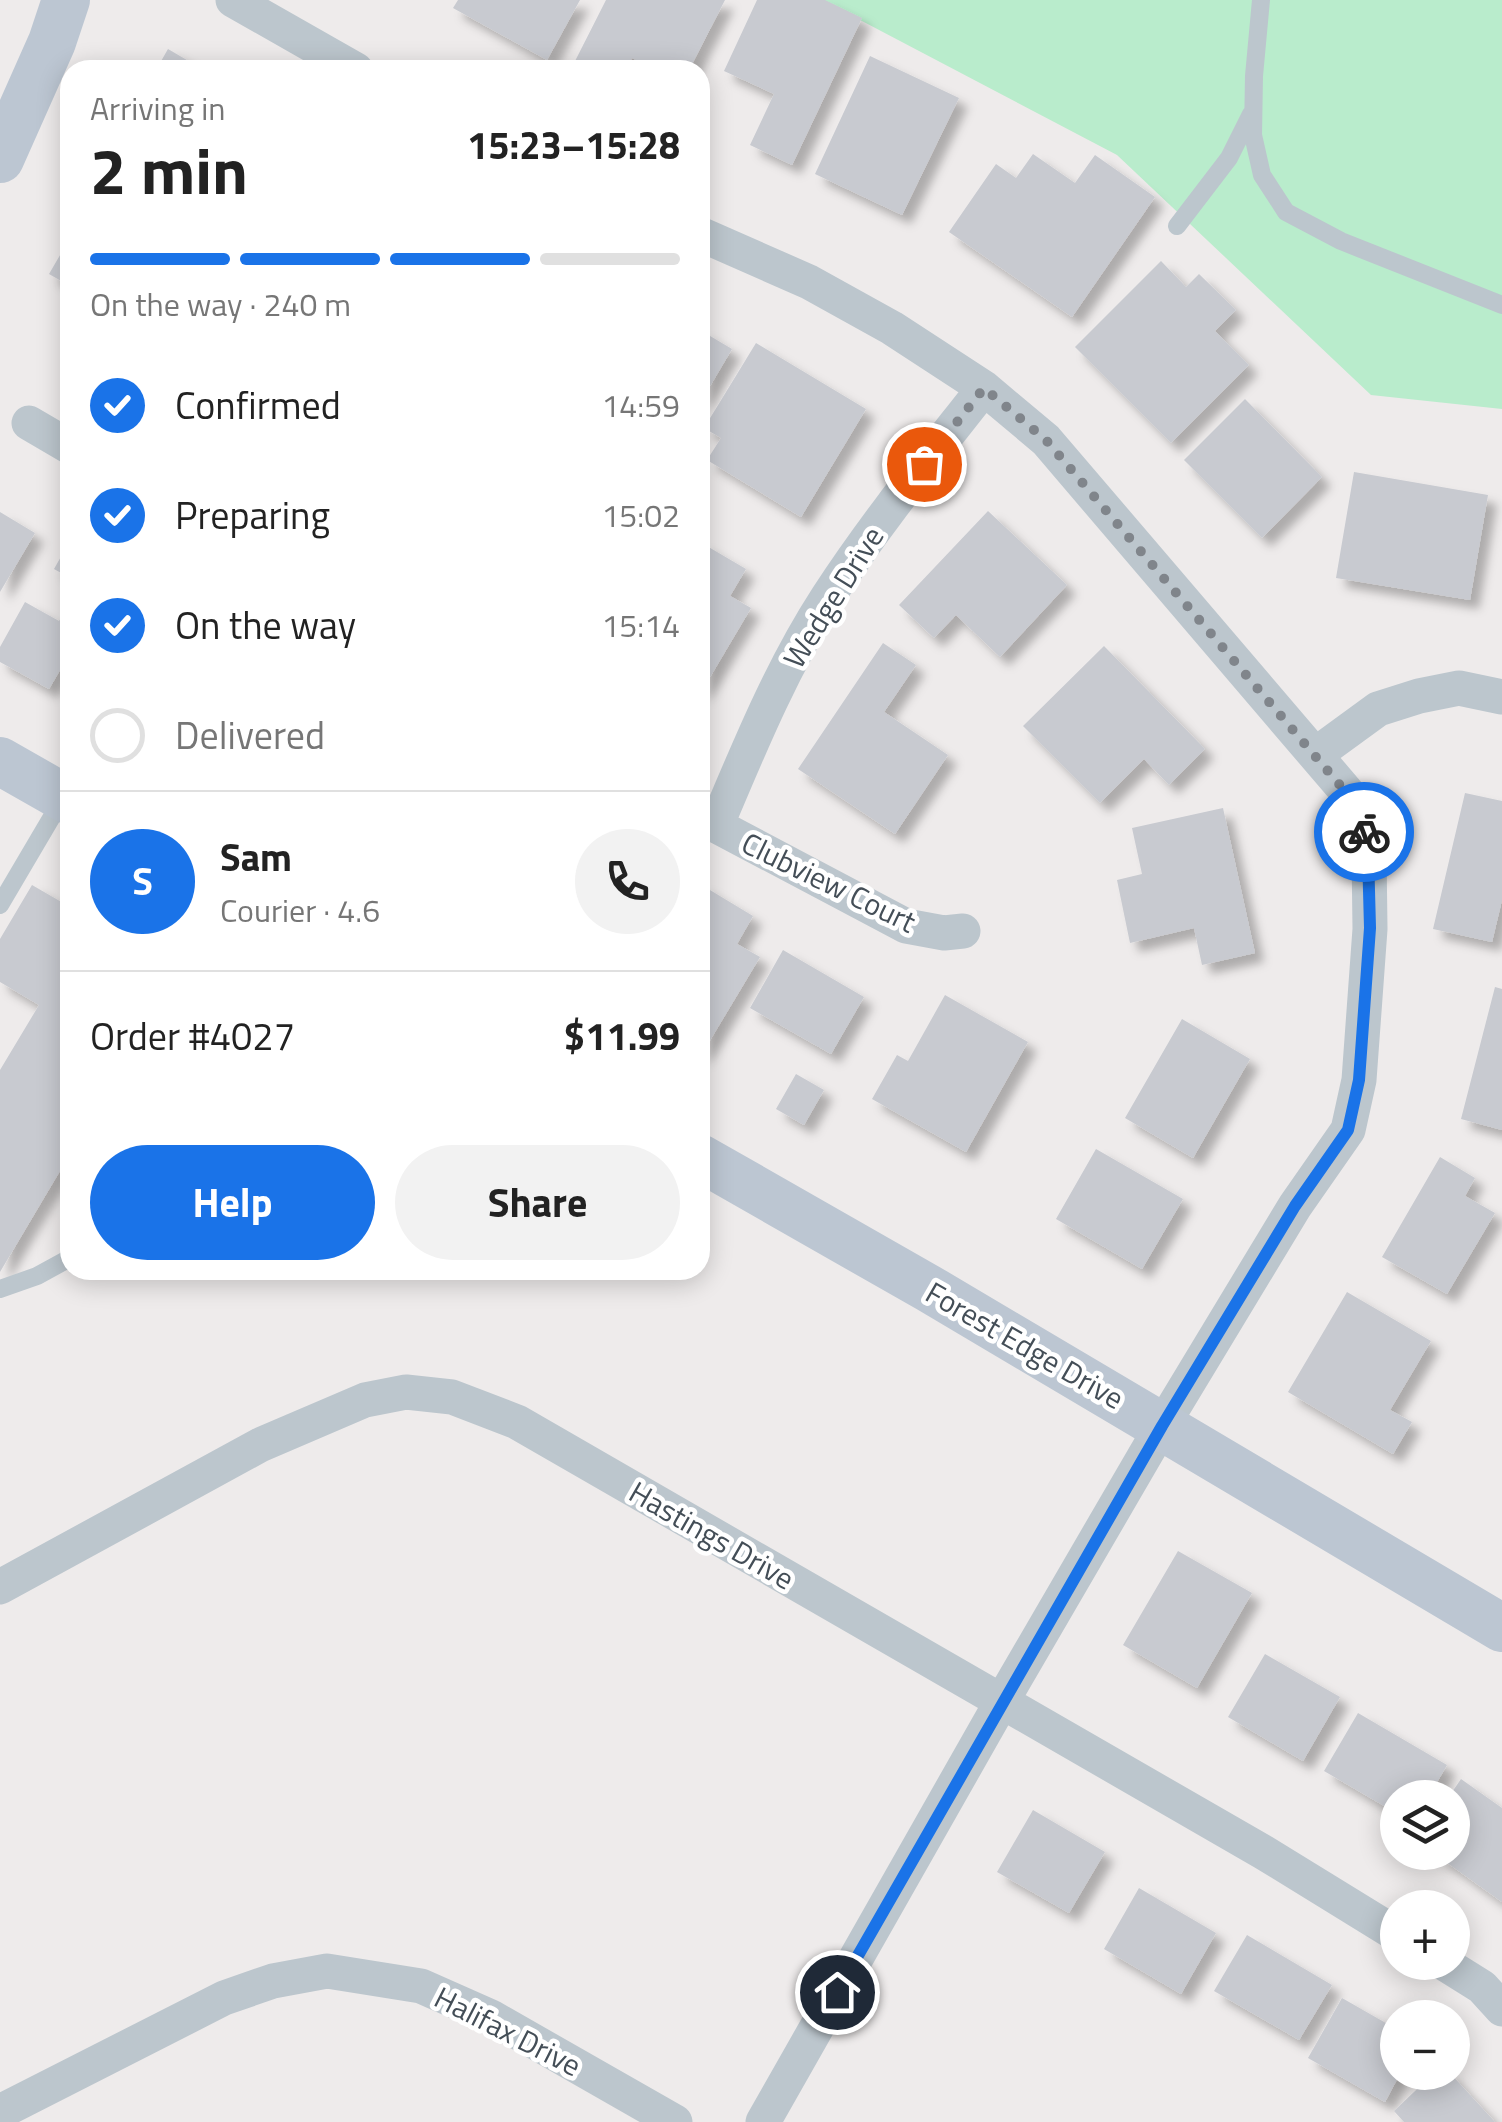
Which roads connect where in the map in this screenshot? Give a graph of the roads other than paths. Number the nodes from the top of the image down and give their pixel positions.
1 (66, 0) edge
2 (233, 0) edge
3 (1261, 0) edge
4 (338, 60) edge
5 (1254, 109) junction
6 (0, 159) edge
7 (1178, 226) dead end
8 (710, 239) edge
9 (1502, 305) edge
10 (984, 388) junction
11 (29, 423) dead end
12 (60, 441) edge
13 (1502, 697) edge
14 (1315, 754) junction
15 (0, 761) edge
16 (60, 795) edge
17 (60, 810) edge
18 (710, 817) edge
19 (710, 822) edge
20 (0, 905) edge
21 (963, 931) dead end
22 (710, 1164) edge
23 (60, 1263) edge
24 (0, 1290) edge
25 (1162, 1426) junction
26 (0, 1587) edge
27 (1502, 1628) edge
28 (1002, 1701) junction
29 (1380, 1924) edge
30 (1470, 1980) edge
31 (1502, 2009) edge
32 (0, 2112) edge
33 (675, 2122) edge
34 (763, 2122) edge

1 - 6 street
2 - 4 street
3 - 5 lane
5 - 7 lane
5 - 9 lane
8 - 10 street
10 - 14 street
10 - 18 street, Wedge Drive
11 - 12 street
13 - 14 street
14 - 25 street
15 - 16 street
17 - 20 lane
19 - 21 street, Clubview Court
22 - 25 street, Forest Edge Drive
23 - 24 lane
25 - 27 street, Forest Edge Drive
25 - 28 street
26 - 28 street, Hastings Drive
28 - 29 street, Hastings Drive
28 - 34 street
30 - 31 street
32 - 33 street, Halifax Drive

